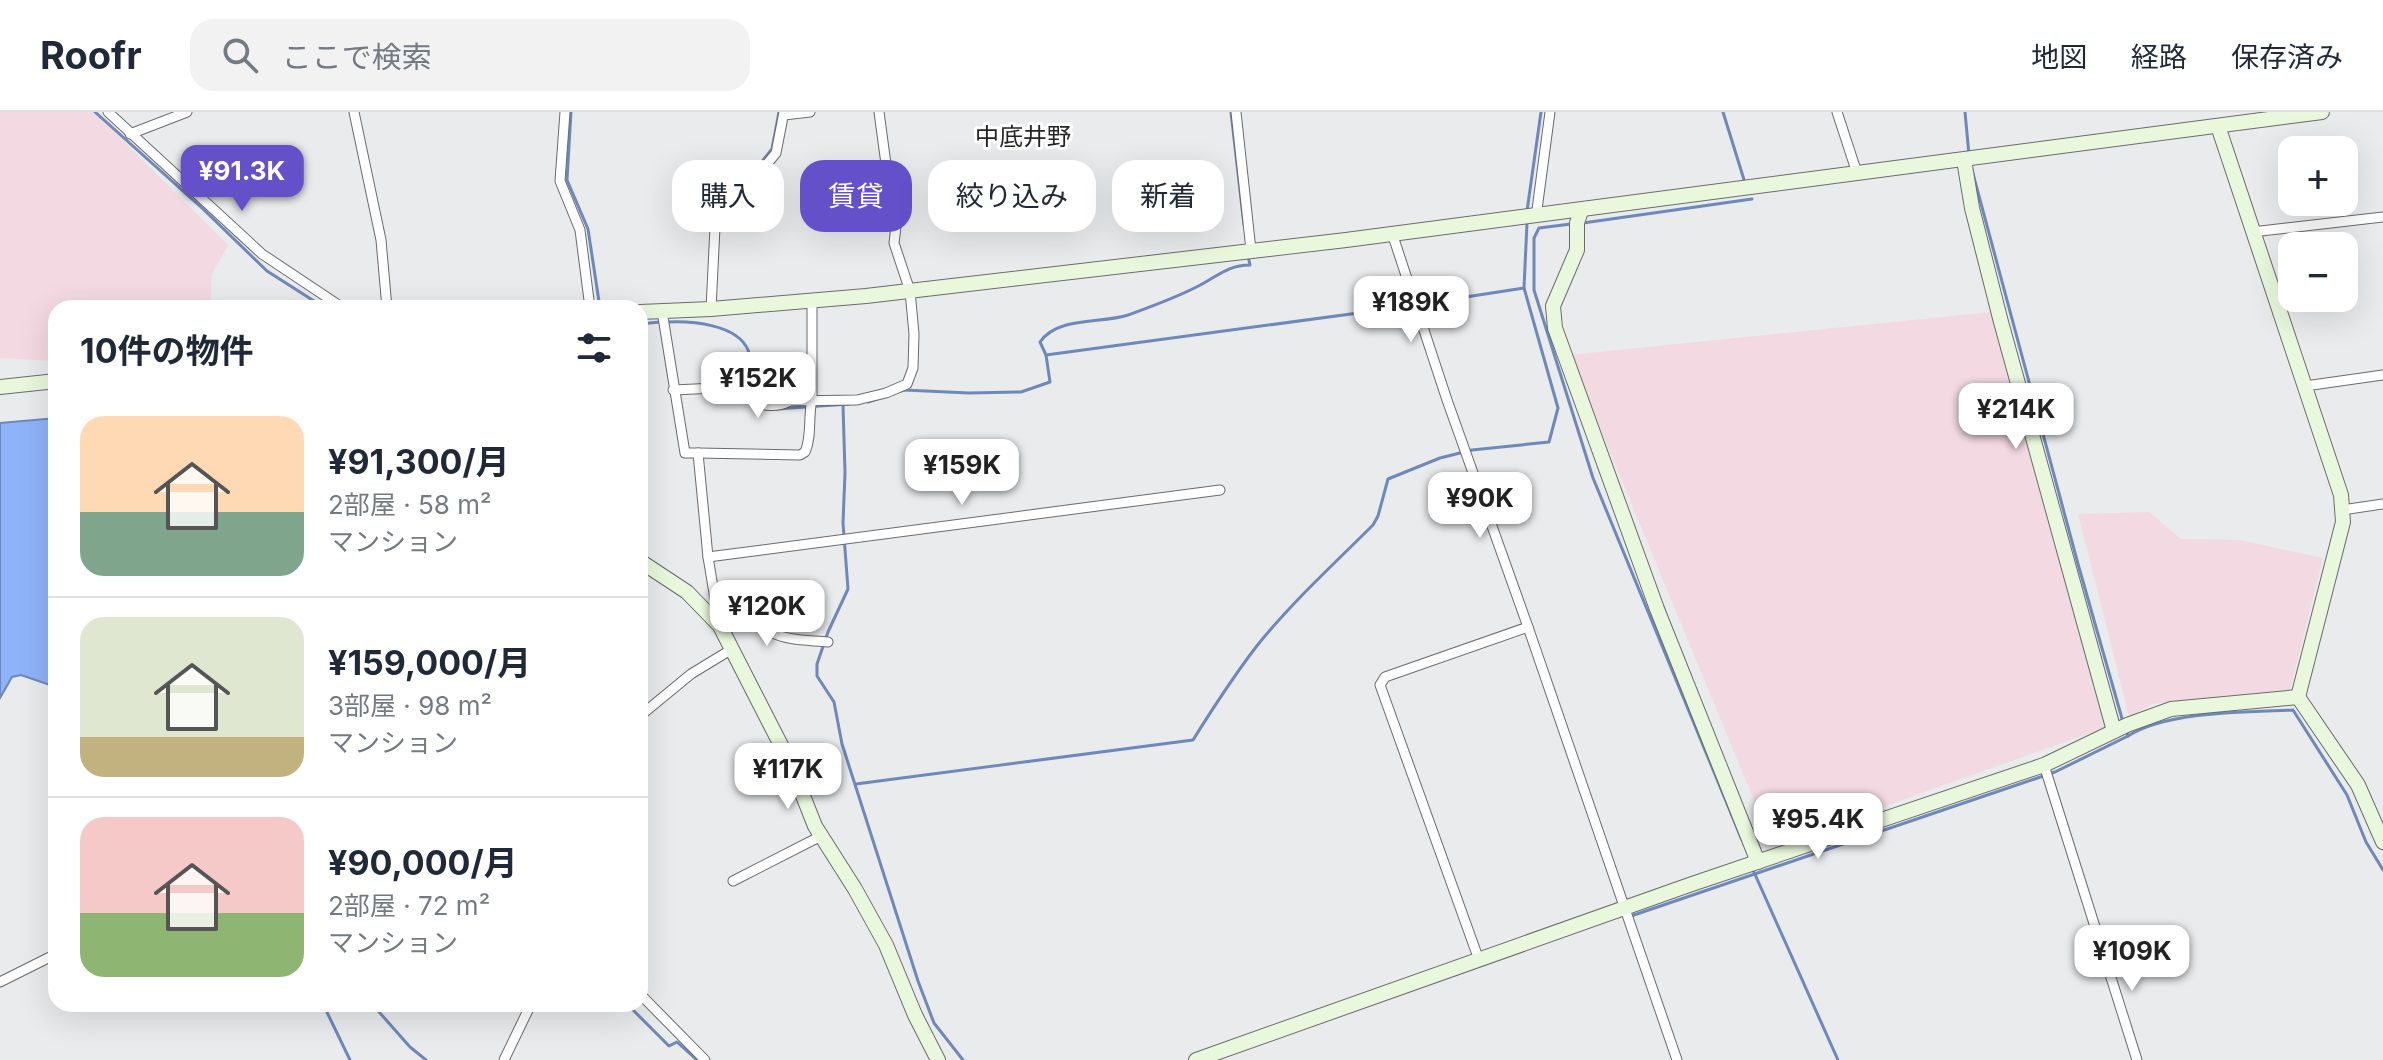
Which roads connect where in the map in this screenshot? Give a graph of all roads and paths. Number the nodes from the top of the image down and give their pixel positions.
1 (108, 112) edge
2 (187, 112) edge
3 (354, 112) edge
4 (565, 112) edge
5 (810, 112) edge
6 (879, 112) edge
7 (1236, 112) edge
8 (1550, 112) edge
9 (1837, 112) edge
10 (2322, 112) edge
11 (784, 113) edge
12 (2216, 119) edge
13 (130, 134) junction
14 (1964, 160) junction
15 (1857, 173) junction
16 (1581, 211) junction
17 (1536, 217) junction
18 (2383, 217) edge
19 (2252, 232) junction
20 (1392, 233) junction
21 (1251, 250) junction
22 (910, 291) junction
23 (331, 300) edge
24 (386, 300) edge
25 (589, 300) edge
26 (812, 301) junction
27 (711, 309) junction
28 (662, 311) junction
29 (648, 312) edge
30 (2383, 375) edge
31 (48, 382) edge
32 (2305, 386) junction
33 (0, 387) edge
34 (673, 390) junction
35 (812, 399) junction
36 (698, 453) junction
37 (1220, 490) dead end
38 (2383, 504) edge
39 (2342, 510) junction
40 (708, 557) junction
41 (648, 566) edge
42 (716, 605) junction
43 (720, 626) junction
44 (1528, 627) junction
45 (828, 642) dead end
46 (732, 649) junction
47 (2298, 697) junction
48 (648, 709) edge
49 (2114, 731) junction
50 (2044, 765) junction
51 (821, 836) junction
52 (2383, 842) edge
53 (1758, 862) junction
54 (733, 881) dead end
55 (1623, 909) junction
56 (48, 958) edge
57 (1479, 960) junction
58 (0, 982) edge
59 (648, 1002) edge
60 (527, 1012) edge
61 (504, 1060) edge
62 (705, 1060) edge
63 (938, 1060) edge
64 (1196, 1060) edge
65 (1677, 1060) edge
66 (2137, 1060) edge

1 - 13 street
2 - 13 street
3 - 24 street
4 - 25 street
5 - 11 street
6 - 22 street
7 - 21 street
8 - 17 street
9 - 15 street
10 - 12 street
11 - 27 street
12 - 14 street
12 - 19 street
13 - 23 street
14 - 15 street
14 - 49 street
15 - 16 street
16 - 17 street
16 - 53 street
17 - 20 street
18 - 19 street
19 - 32 street
20 - 21 street
20 - 44 street
21 - 22 street
22 - 26 street
22 - 35 street
26 - 27 street
26 - 35 street
27 - 28 street
28 - 29 street
28 - 34 street
30 - 32 street
31 - 33 street
32 - 39 street
34 - 35 street
34 - 36 street
35 - 36 street
36 - 40 street
37 - 40 street
38 - 39 street
39 - 47 street
40 - 42 street
41 - 43 street
42 - 43 street
42 - 45 street
43 - 46 street
44 - 55 street
44 - 57 street
46 - 48 street
46 - 51 street
47 - 49 street
47 - 52 street
49 - 50 street
50 - 53 street
50 - 66 street
51 - 54 street
51 - 63 street
53 - 55 street
55 - 57 street
55 - 65 street
56 - 58 street
57 - 64 street
59 - 62 street
60 - 61 street

